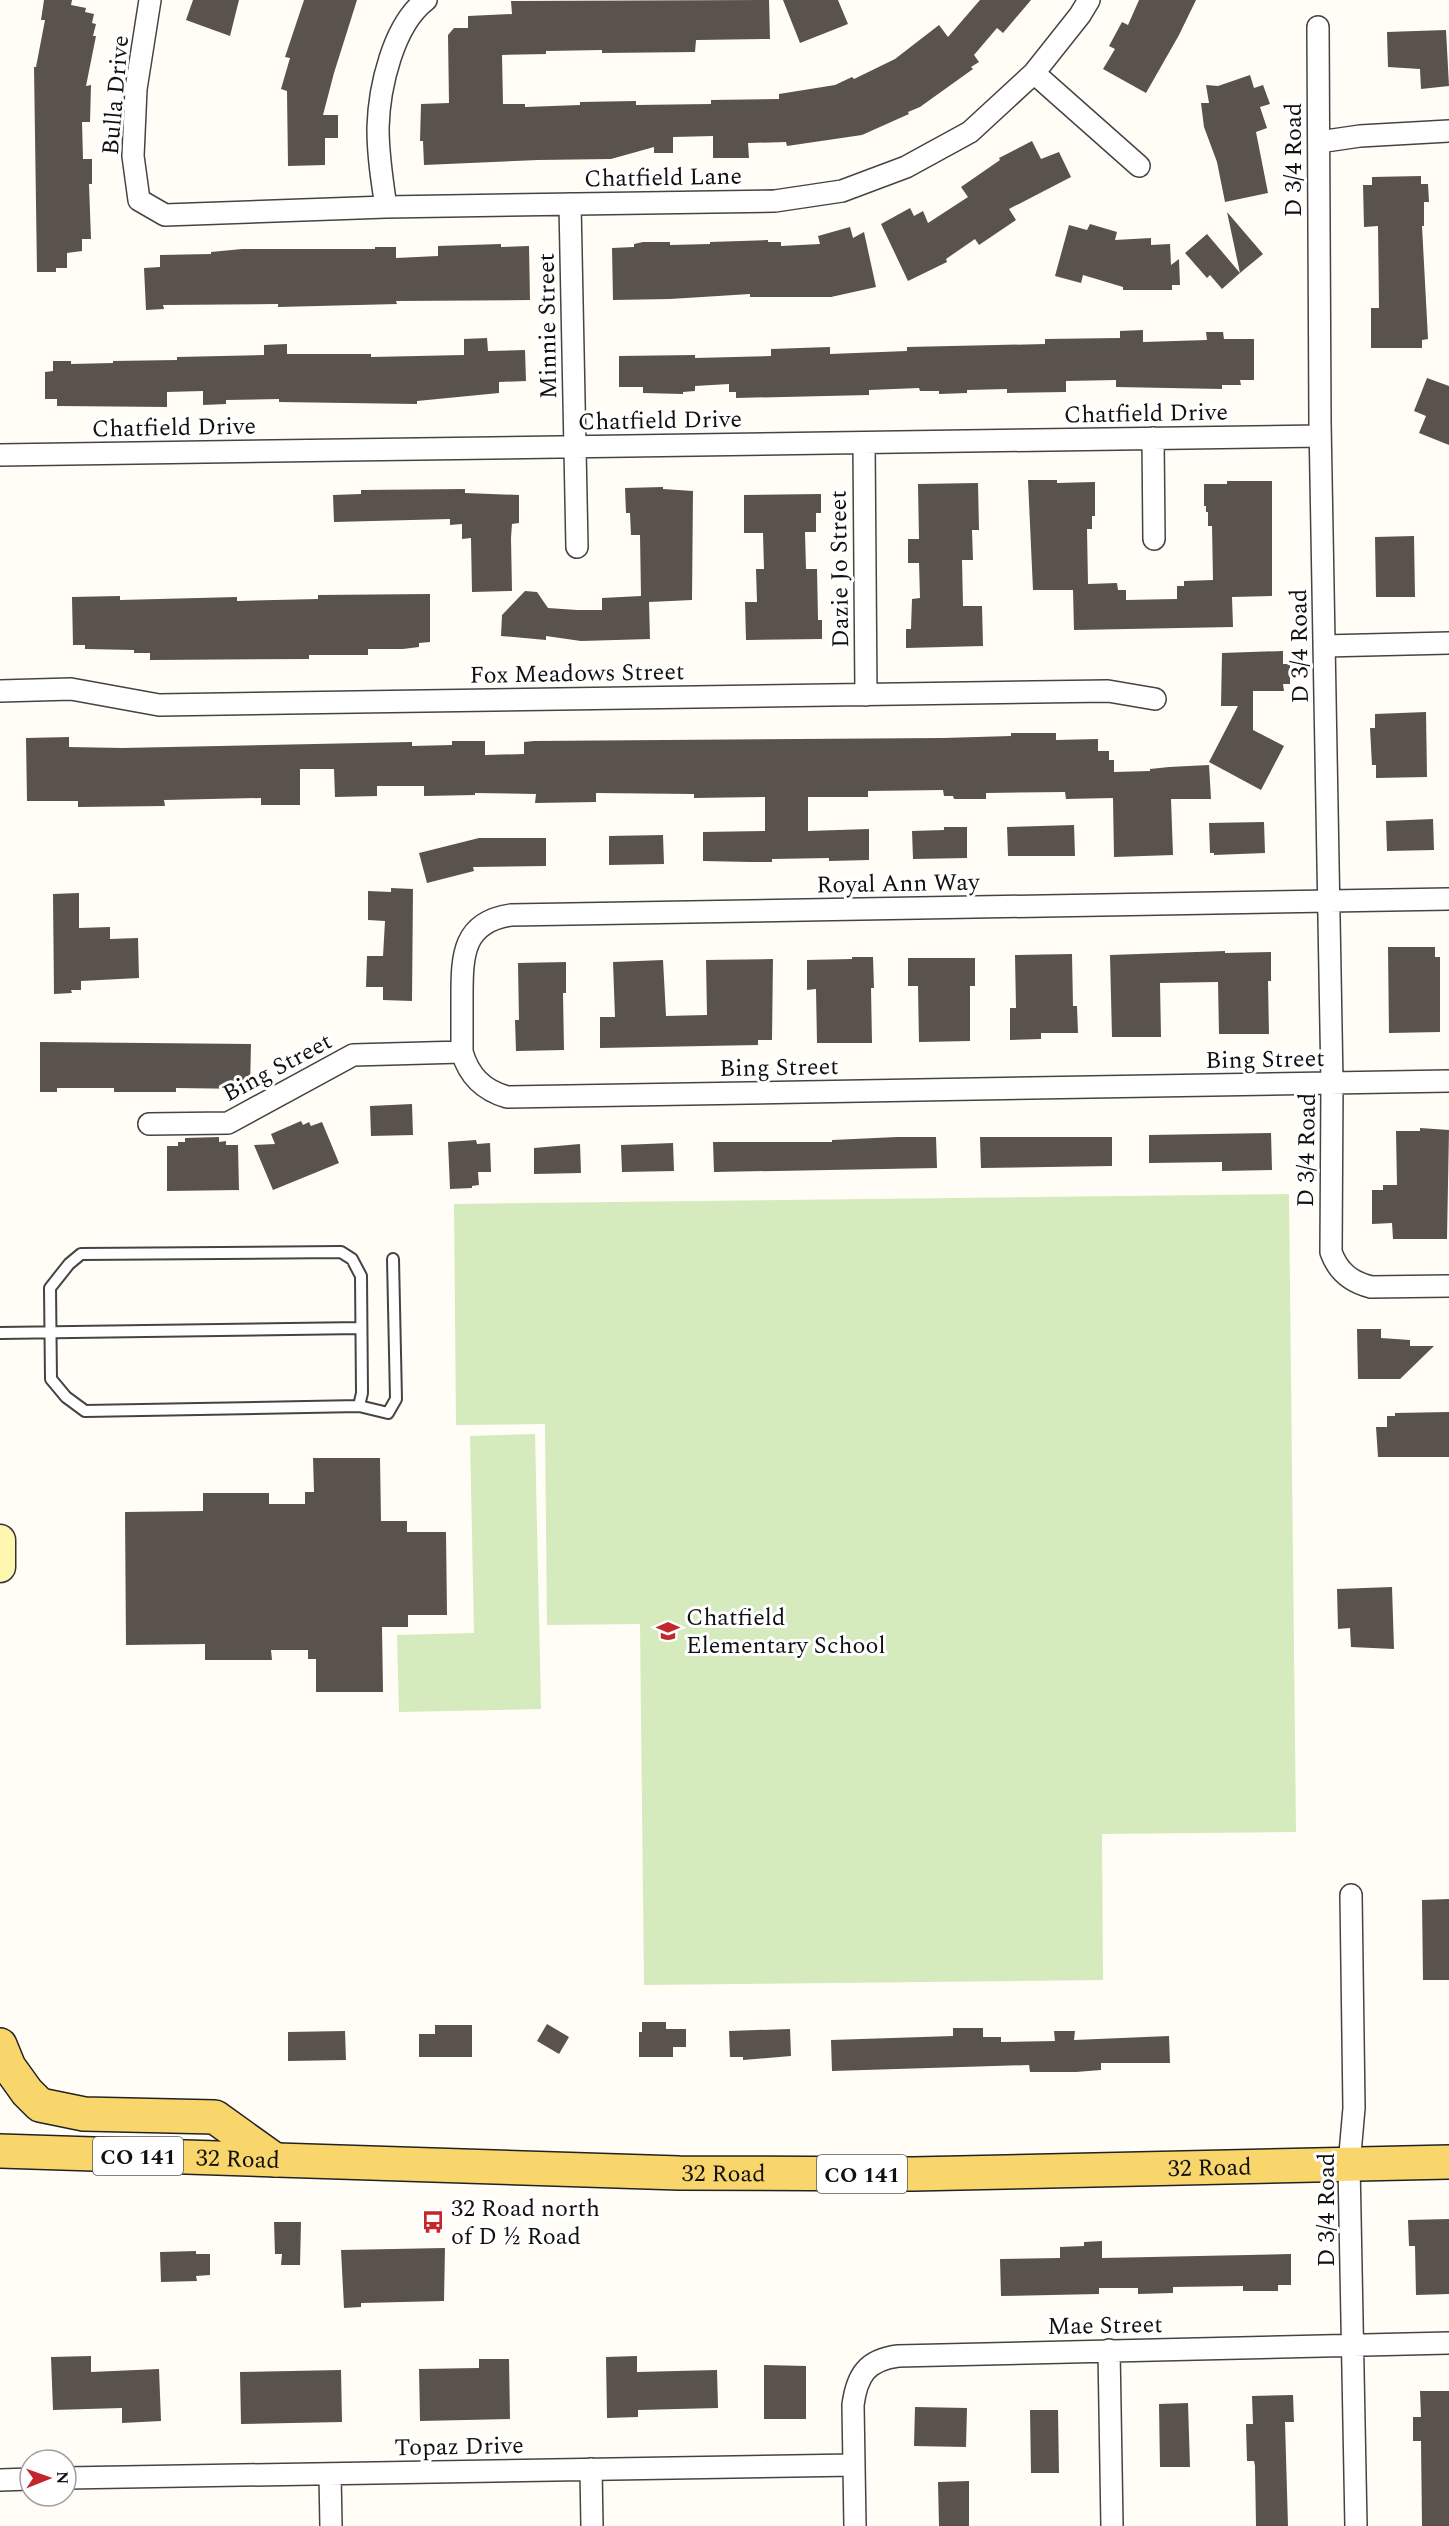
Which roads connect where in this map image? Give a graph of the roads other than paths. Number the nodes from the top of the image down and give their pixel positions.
1 (150, 0) edge
2 (426, 0) edge
3 (1089, 0) edge
4 (1318, 27) dead end
5 (1034, 73) junction
6 (1449, 131) edge
7 (1319, 142) junction
8 (1139, 166) dead end
9 (570, 204) junction
10 (386, 207) junction
11 (165, 215) joint
12 (1320, 436) junction
13 (1153, 438) junction
14 (864, 443) junction
15 (575, 447) junction
16 (0, 455) edge
17 (1154, 539) dead end
18 (577, 548) dead end
19 (1449, 643) edge
20 (1324, 646) junction
21 (0, 691) edge
22 (866, 695) junction
23 (1155, 699) dead end
24 (1449, 899) edge
25 (1329, 901) junction
26 (462, 1052) junction
27 (1449, 1081) edge
28 (1332, 1083) junction
29 (149, 1124) dead end
30 (393, 1259) dead end
31 (1449, 1286) edge
32 (361, 1328) junction
33 (0, 1333) edge
34 (50, 1333) junction
35 (359, 1406) junction
36 (0, 1540) edge
37 (0, 1567) edge
38 (1351, 1895) dead end
39 (0, 2045) edge
40 (0, 2151) edge
41 (275, 2160) junction
42 (1449, 2162) edge
43 (1349, 2165) junction
44 (1449, 2343) edge
45 (1353, 2344) junction
46 (1109, 2350) junction
47 (854, 2465) junction
48 (591, 2469) junction
49 (330, 2474) junction
50 (78, 2478) edge
51 (18, 2479) edge
52 (0, 2480) edge
53 (331, 2526) edge
54 (592, 2526) edge
55 (855, 2526) edge
56 (1112, 2526) edge
57 (1356, 2526) edge

1 - 11 street, Bulla Drive
2 - 10 street
3 - 5 street, Chatfield Lane
4 - 7 street, D 3/4 Road
5 - 8 street
5 - 9 street, Chatfield Lane
6 - 7 street
7 - 12 street, D 3/4 Road
9 - 10 street, Chatfield Lane
9 - 15 street, Minnie Street
10 - 11 street, Chatfield Lane
12 - 13 street, Chatfield Drive
12 - 20 street, D 3/4 Road
13 - 14 street, Chatfield Drive
13 - 17 street
14 - 15 street, Chatfield Drive
14 - 22 street, Dazie Jo Street
15 - 16 street, Chatfield Drive
15 - 18 street, Minnie Street
19 - 20 street
20 - 25 street, D 3/4 Road
21 - 22 street, Fox Meadows Street
22 - 23 street, Fox Meadows Street
24 - 25 street, Royal Ann Way
25 - 26 street, Royal Ann Way
25 - 28 street, D 3/4 Road
26 - 28 street, Bing Street
26 - 29 street, Bing Street
27 - 28 street, Bing Street
28 - 31 street, D 3/4 Road
30 - 35 lane
32 - 34 lane
32 - 34 lane
32 - 35 lane
33 - 34 lane
34 - 35 lane
36 - 37 main road
38 - 43 street, D 3/4 Road
39 - 41 main road
40 - 41 main road, 32 Road / CO 141
41 - 43 main road, 32 Road / CO 141
42 - 43 main road, 32 Road / CO 141
43 - 45 street, D 3/4 Road
44 - 45 street, Mae Street
45 - 46 street, Mae Street
45 - 57 street, D 3/4 Road
46 - 47 street, Mae Street
46 - 56 street
47 - 48 street, Topaz Drive
47 - 55 street, Mae Street
48 - 49 street, Topaz Drive
48 - 54 street
49 - 50 street, Topaz Drive
49 - 53 street
51 - 52 street

